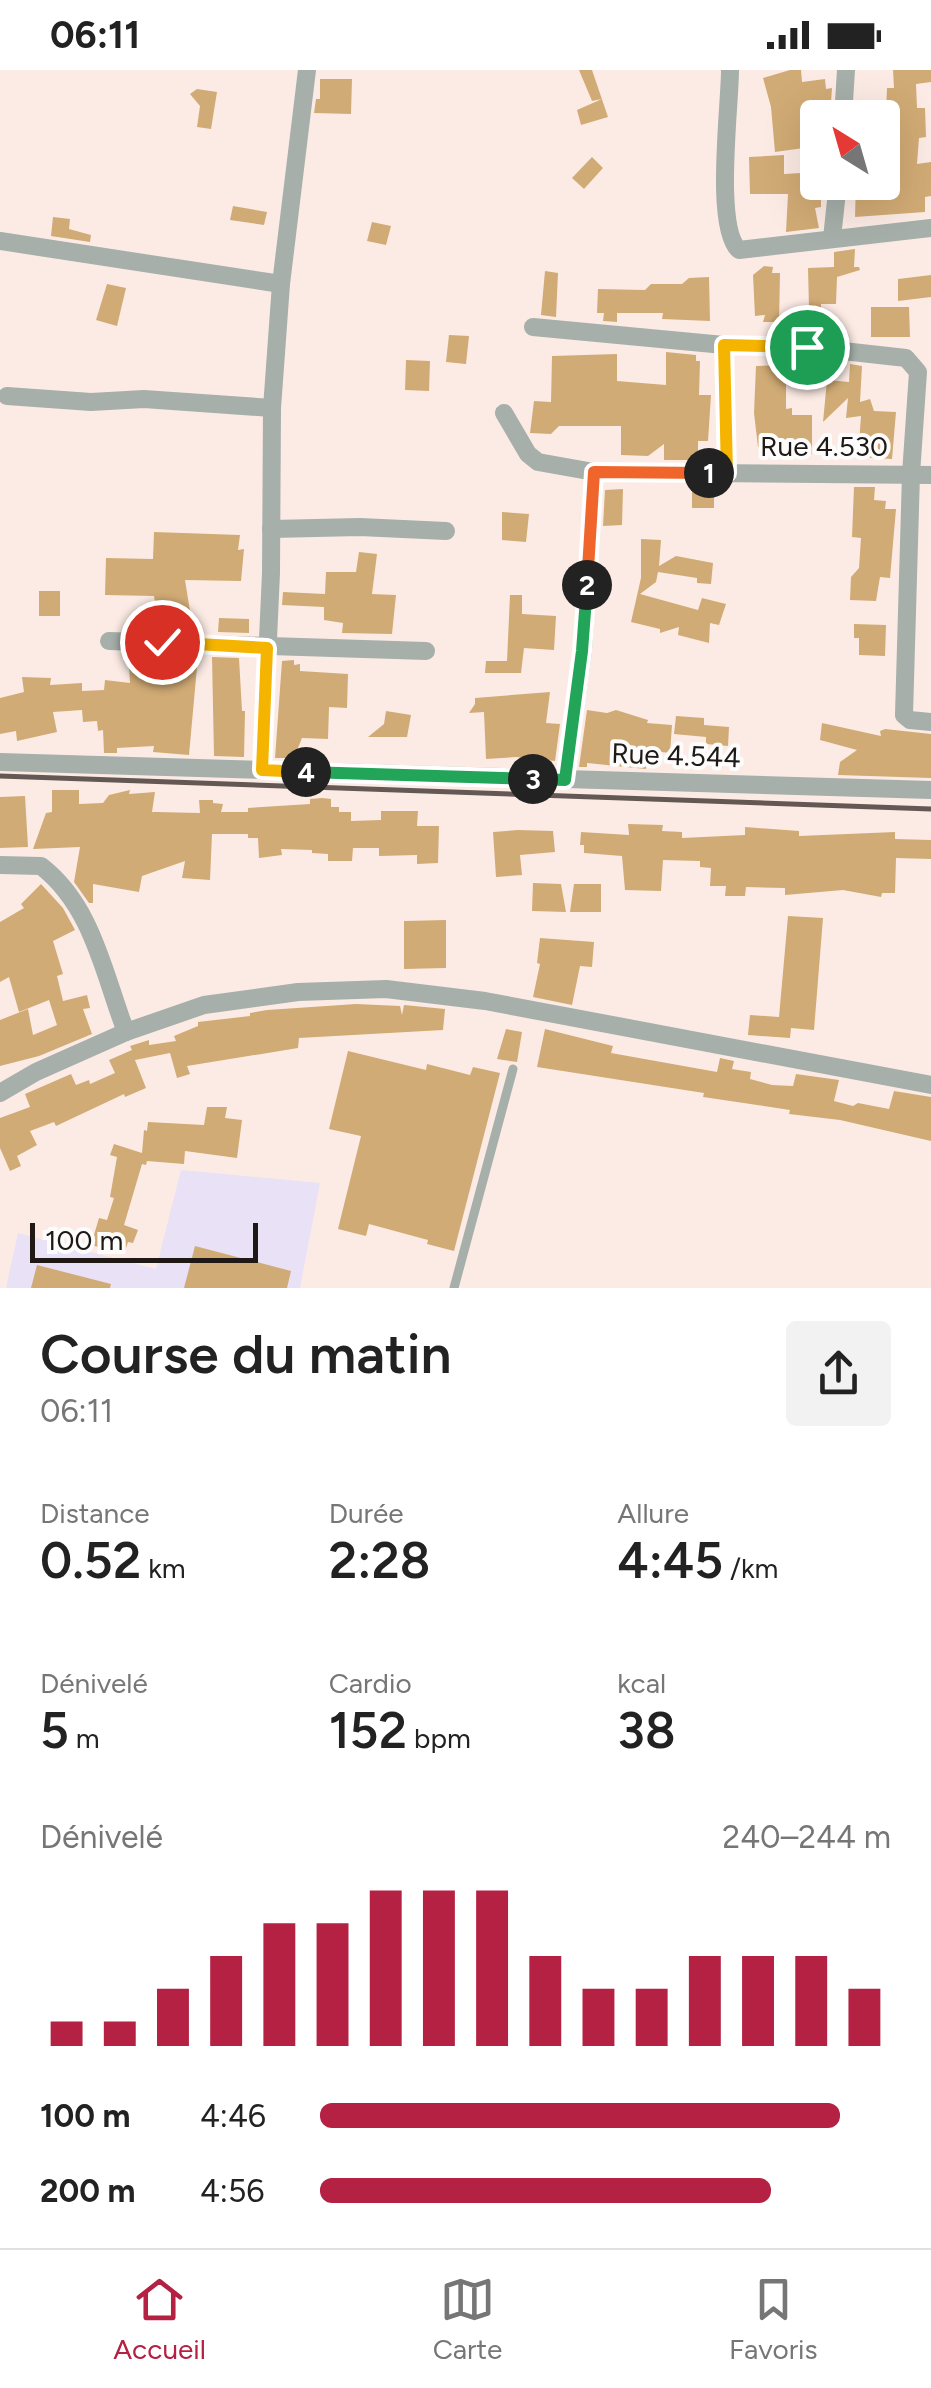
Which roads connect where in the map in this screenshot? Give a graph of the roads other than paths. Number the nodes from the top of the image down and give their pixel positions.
1 (307, 70) edge
2 (730, 70) edge
3 (846, 70) edge
4 (845, 100) edge
5 (836, 200) edge
6 (931, 228) edge
7 (832, 238) junction
8 (0, 241) edge
9 (280, 284) junction
10 (533, 327) dead end
11 (724, 345) junction
12 (6, 396) dead end
13 (272, 408) junction
14 (504, 413) dead end
15 (594, 472) junction
16 (727, 473) junction
17 (911, 474) junction
18 (931, 475) edge
19 (271, 529) junction
20 (446, 531) dead end
21 (109, 641) dead end
22 (267, 648) junction
23 (426, 651) dead end
24 (931, 722) edge
25 (0, 762) edge
26 (262, 770) junction
27 (565, 780) junction
28 (931, 790) edge
29 (0, 865) edge
30 (126, 1032) junction
31 (514, 1069) dead end
32 (931, 1084) edge
33 (0, 1092) edge
34 (454, 1288) edge

1 - 9 street
2 - 7 street
3 - 4 street
5 - 7 street
6 - 7 street
8 - 9 street
9 - 13 street
10 - 11 street
11 - 16 street
11 - 17 street
12 - 13 street
13 - 19 street
14 - 15 street, Rue 4.530
15 - 16 street, Rue 4.530
15 - 27 street
16 - 17 street, Rue 4.530
17 - 18 street, Rue 4.530
17 - 24 street
19 - 20 street
19 - 22 street
21 - 22 street
22 - 23 street
22 - 26 street
25 - 26 street, Rue 4.544
26 - 27 street, Rue 4.544
27 - 28 street, Rue 4.544
29 - 30 street
30 - 32 street
30 - 33 street
31 - 34 lane

